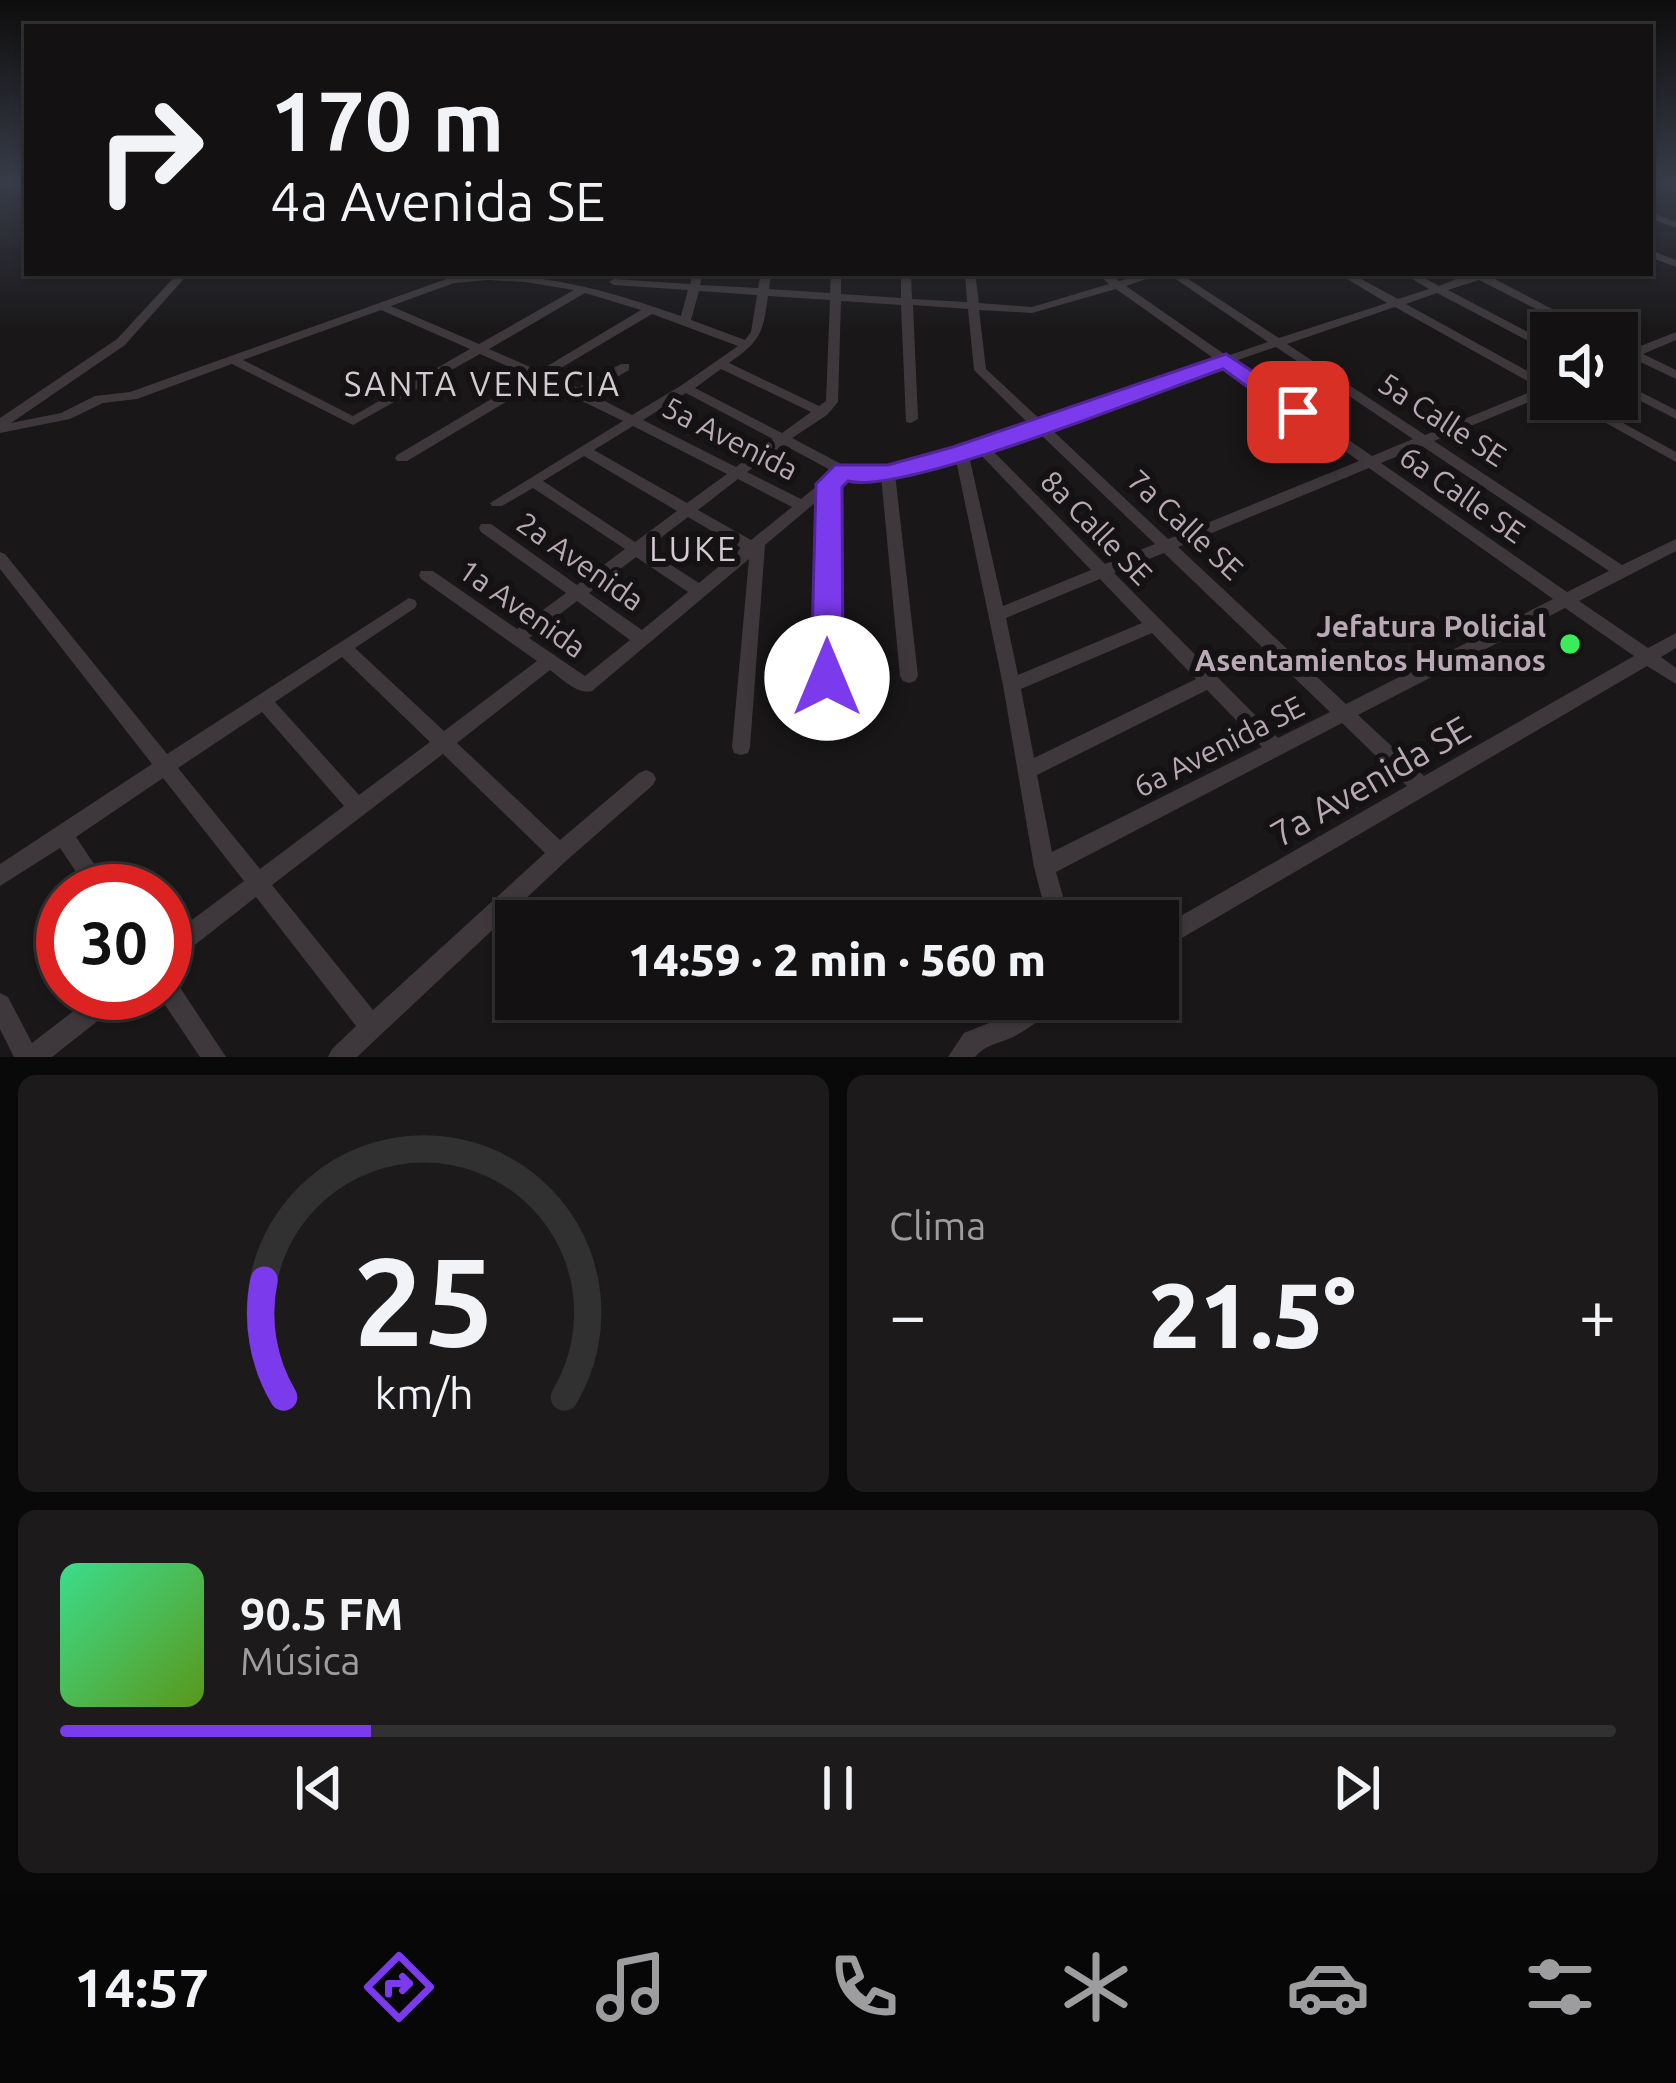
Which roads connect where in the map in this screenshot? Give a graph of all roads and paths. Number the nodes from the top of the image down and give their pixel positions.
1 (181, 276) edge
2 (474, 276) edge
3 (697, 276) edge
4 (766, 276) edge
5 (836, 276) edge
6 (906, 276) edge
7 (970, 276) edge
8 (1105, 276) edge
9 (1148, 276) edge
10 (1176, 276) edge
11 (1348, 276) edge
12 (1412, 276) edge
13 (1475, 276) edge
14 (1484, 276) edge
15 (537, 277) edge
16 (616, 278) edge
17 (1118, 285) junction
18 (695, 288) junction
19 (1438, 290) junction
20 (581, 291) junction
21 (763, 293) junction
22 (609, 298) junction
23 (836, 298) junction
24 (1397, 303) junction
25 (908, 304) junction
26 (382, 306) junction
27 (974, 308) junction
28 (648, 310) junction
29 (1552, 312) edge
30 (685, 322) junction
31 (1676, 336) edge
32 (1530, 338) edge
33 (1277, 343) junction
34 (747, 345) junction
35 (478, 350) junction
36 (1638, 351) edge
37 (1638, 356) edge
38 (234, 360) junction
39 (1226, 360) junction
40 (718, 363) junction
41 (625, 367) dead end
42 (1676, 375) edge
43 (538, 376) junction
44 (1530, 377) edge
45 (686, 388) junction
46 (579, 394) junction
47 (1638, 395) edge
48 (1530, 397) edge
49 (822, 412) junction
50 (1676, 416) edge
51 (911, 419) dead end
52 (634, 420) junction
53 (1607, 420) edge
54 (0, 427) edge
55 (1040, 427) junction
56 (782, 441) junction
57 (1426, 441) junction
58 (971, 449) junction
59 (584, 450) junction
60 (402, 458) dead end
61 (1676, 458) edge
62 (1371, 465) junction
63 (888, 473) junction
64 (738, 474) junction
65 (851, 474) junction
66 (533, 481) junction
67 (829, 484) junction
68 (496, 503) dead end
69 (802, 506) junction
70 (688, 511) junction
71 (486, 528) dead end
72 (1676, 544) edge
73 (755, 545) junction
74 (1168, 545) junction
75 (638, 548) junction
76 (0, 558) edge
77 (1622, 572) junction
78 (1099, 573) junction
79 (427, 575) dead end
80 (580, 591) junction
81 (700, 592) junction
82 (1566, 600) junction
83 (409, 604) dead end
84 (997, 615) junction
85 (1154, 625) junction
86 (517, 638) junction
87 (643, 640) junction
88 (1676, 640) edge
89 (345, 649) junction
90 (1646, 657) junction
91 (550, 661) junction
92 (909, 676) dead end
93 (1676, 677) edge
94 (827, 678) dead end
95 (1208, 681) junction
96 (1012, 685) junction
97 (264, 702) junction
98 (1346, 713) junction
99 (442, 740) junction
100 (741, 747) dead end
101 (1276, 748) junction
102 (166, 766) junction
103 (1028, 770) junction
104 (646, 779) dead end
105 (1423, 788) junction
106 (357, 806) junction
107 (62, 835) junction
108 (560, 853) junction
109 (82, 864) edge
110 (1044, 867) junction
111 (0, 876) edge
112 (258, 882) junction
113 (1053, 900) edge
114 (1179, 929) edge
115 (192, 934) edge
116 (0, 1006) edge
117 (80, 1020) edge
118 (189, 1020) edge
119 (1017, 1020) edge
120 (372, 1027) junction
121 (30, 1057) edge
122 (214, 1057) edge
123 (340, 1057) edge
124 (960, 1057) edge

1 - 54 street
2 - 26 street
3 - 18 street
4 - 21 street
5 - 23 street
6 - 25 street
7 - 27 street, 7a Calle SE
8 - 17 street, 6a Calle SE
9 - 17 street
10 - 33 street, 5a Calle SE
11 - 24 street
12 - 19 street
13 - 19 street
14 - 29 street
15 - 20 street
16 - 18 street
16 - 22 street
17 - 27 street
17 - 39 street, 6a Calle SE
18 - 21 street
18 - 30 street
19 - 24 street
19 - 32 street
20 - 22 street
20 - 35 street
21 - 23 street
21 - 34 street
22 - 28 street
23 - 25 street
23 - 49 street
24 - 33 street
24 - 44 street
25 - 27 street
25 - 51 street
26 - 35 street, 5a Avenida
26 - 38 street
27 - 55 street, 7a Calle SE
28 - 30 street
28 - 43 street
30 - 34 street
31 - 36 street
33 - 39 street
33 - 57 street, 5a Calle SE
34 - 40 street
35 - 38 street
35 - 43 street, 5a Avenida
37 - 42 street
38 - 54 street
39 - 55 street
39 - 62 street, 6a Calle SE
40 - 45 street
40 - 49 street
41 - 46 street
43 - 46 street, 5a Avenida
43 - 60 street
45 - 52 street
45 - 56 street
46 - 52 street, 5a Avenida
47 - 50 street
48 - 57 street
49 - 56 street
52 - 59 street
52 - 64 street, 5a Avenida
53 - 61 street
55 - 58 street
55 - 74 street, 7a Calle SE
56 - 64 street
56 - 65 street
57 - 62 street
57 - 77 street, 5a Calle SE
58 - 63 street
58 - 78 street, 8a Calle SE
58 - 84 street
59 - 66 street
59 - 70 street
62 - 74 street
62 - 82 street, 6a Calle SE
63 - 65 street
63 - 92 street
64 - 69 street, 5a Avenida
64 - 70 street
65 - 67 street
66 - 68 street
66 - 75 street
67 - 69 street
67 - 94 street
69 - 73 street
70 - 73 street
70 - 75 street
71 - 80 street, 2a Avenida
72 - 77 street, 6a Avenida SE
73 - 81 street
73 - 100 street
74 - 78 street
74 - 98 street, 7a Calle SE
75 - 80 street
75 - 81 street
76 - 102 street
77 - 82 street, 6a Avenida SE
78 - 84 street
78 - 85 street, 8a Calle SE
79 - 86 street, 1a Avenida
80 - 86 street
80 - 87 street, 2a Avenida
81 - 87 street
82 - 90 street, 6a Calle SE
82 - 98 street, 6a Avenida SE
83 - 89 street
84 - 96 street
85 - 95 street, 8a Calle SE
85 - 96 street
86 - 91 street, 1a Avenida
87 - 91 street, 1a Avenida
88 - 90 street, 7a Avenida SE
89 - 97 street
89 - 99 street
90 - 93 street, 6a Calle SE
90 - 105 street, 7a Avenida SE
91 - 99 street
95 - 101 street, 8a Calle SE
95 - 103 street
96 - 103 street
97 - 102 street
97 - 106 street
98 - 101 street, 6a Avenida SE
98 - 105 street, 7a Calle SE
99 - 106 street
99 - 108 street
101 - 110 street, 6a Avenida SE
102 - 107 street
102 - 112 street
103 - 110 street
104 - 108 street
105 - 114 street, 7a Avenida SE
106 - 112 street
107 - 109 street
107 - 111 street
108 - 120 street
110 - 113 street
112 - 115 street
112 - 120 street
116 - 121 street
117 - 121 street
118 - 122 street
119 - 124 street
120 - 123 street

